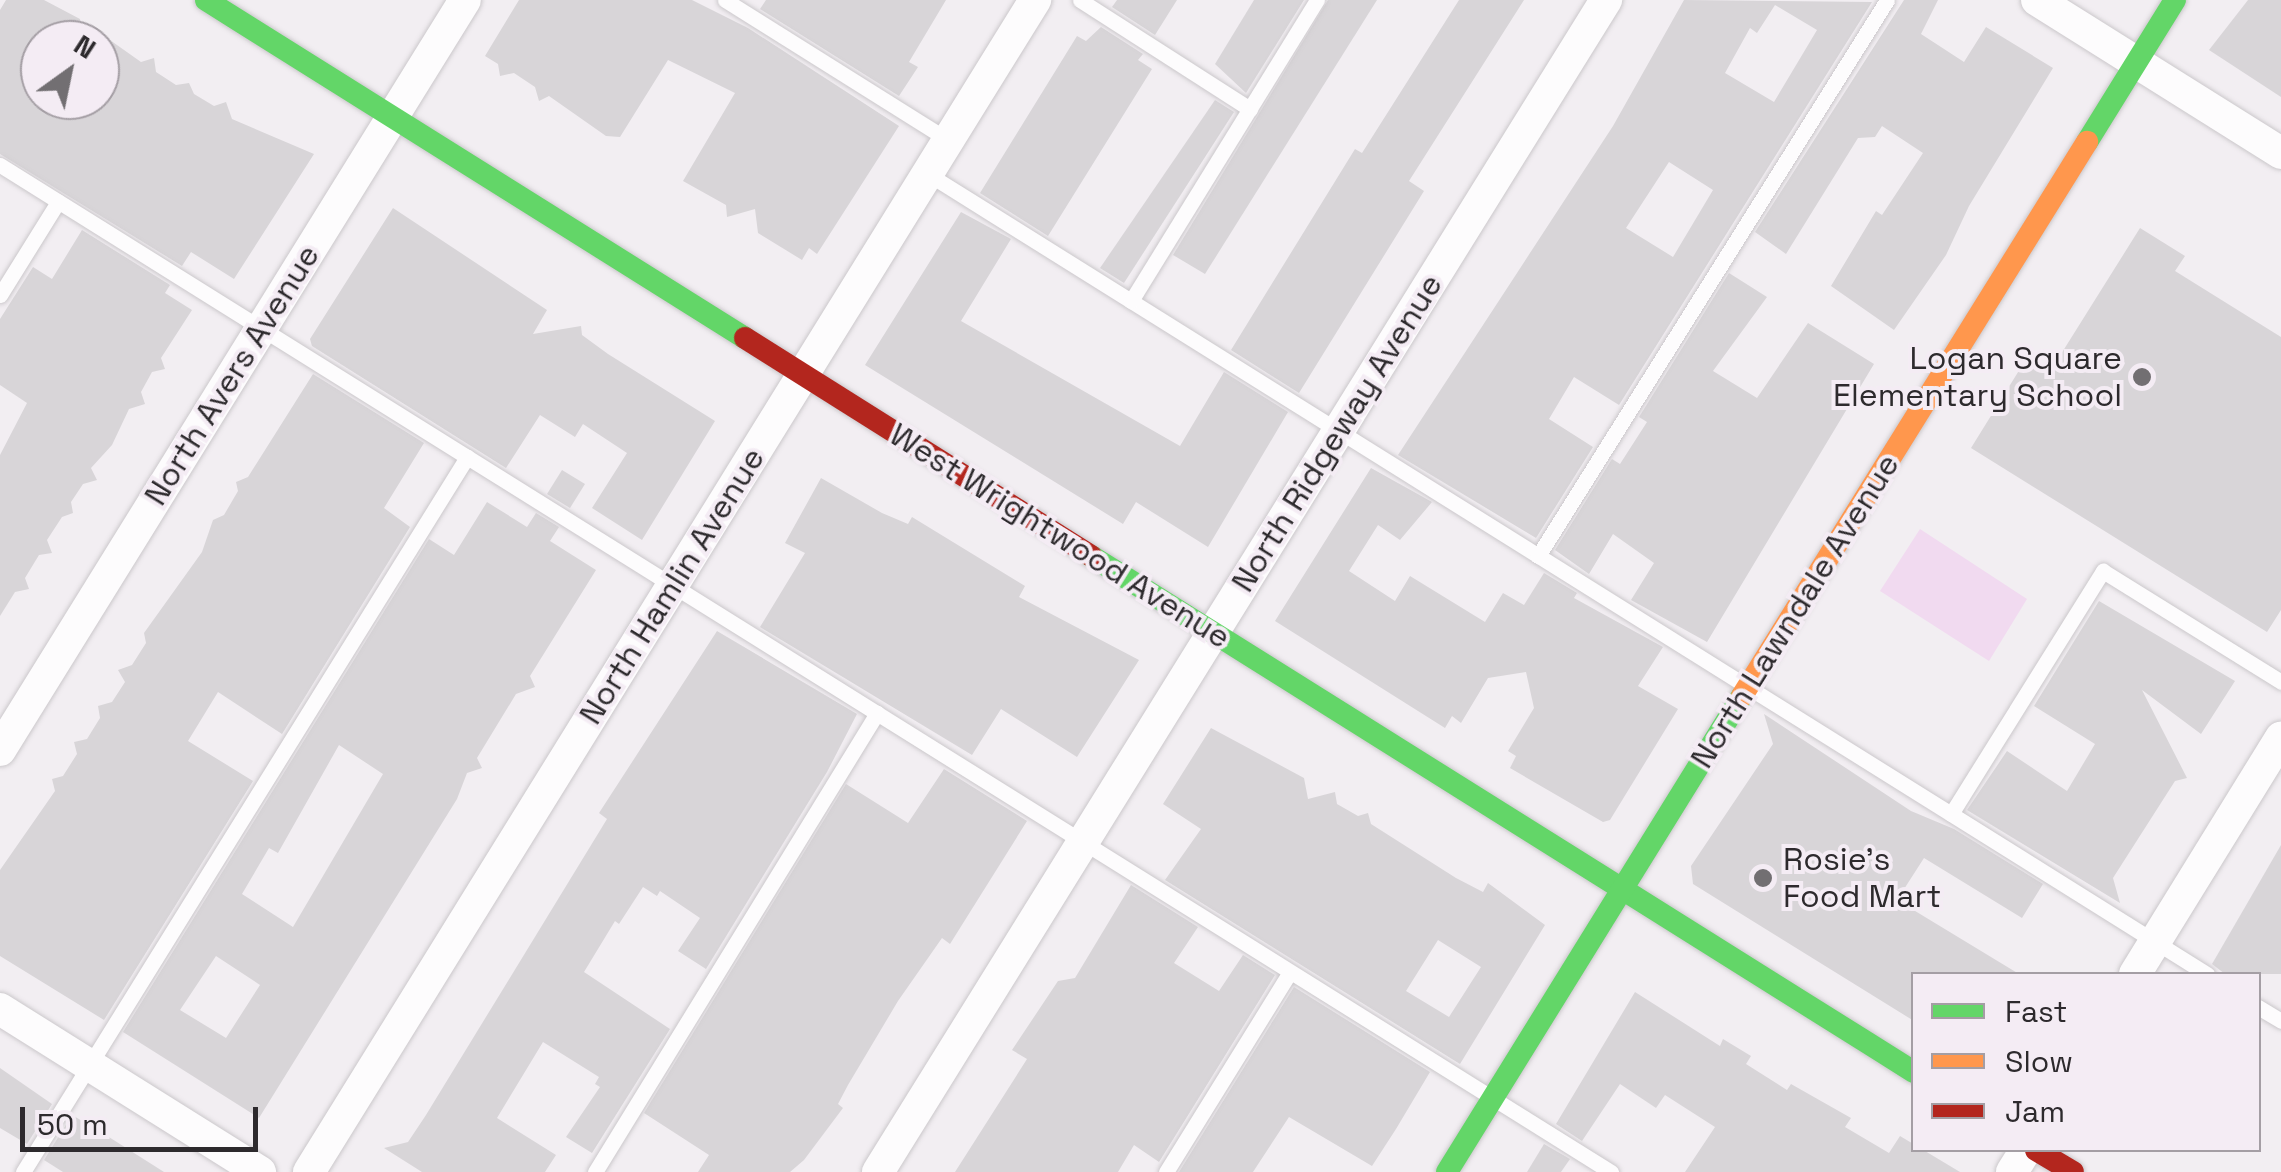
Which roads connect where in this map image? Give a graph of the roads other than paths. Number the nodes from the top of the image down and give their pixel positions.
1 (206, 0) edge
2 (465, 0) edge
3 (1036, 0) edge
4 (1080, 0) edge
5 (1317, 0) edge
6 (1606, 0) edge
7 (1887, 0) edge
8 (2037, 0) edge
9 (2175, 0) edge
10 (733, 2) edge
11 (2136, 63) junction
12 (1250, 109) junction
13 (392, 117) junction
14 (948, 140) junction
15 (2281, 153) edge
16 (0, 166) edge
17 (928, 174) junction
18 (58, 202) junction
19 (0, 295) edge
20 (1132, 301) junction
21 (261, 328) junction
22 (803, 375) junction
23 (1338, 431) junction
24 (468, 458) junction
25 (1538, 556) junction
26 (672, 586) junction
27 (1214, 632) junction
28 (2281, 682) edge
29 (1748, 688) junction
30 (877, 713) junction
31 (2281, 738) edge
32 (0, 750) edge
33 (1951, 814) junction
34 (1083, 842) junction
35 (1623, 889) junction
36 (2155, 942) junction
37 (1290, 972) junction
38 (2136, 972) edge
39 (2204, 972) edge
40 (0, 1009) edge
41 (90, 1065) junction
42 (1911, 1070) edge
43 (1493, 1098) junction
44 (2039, 1152) edge
45 (23, 1172) edge
46 (260, 1172) edge
47 (309, 1172) edge
48 (595, 1172) edge
49 (878, 1172) edge
50 (1166, 1172) edge
51 (1447, 1172) edge
52 (1611, 1172) edge
53 (2072, 1172) edge

1 - 13 street, West Wrightwood Avenue
2 - 13 street, North Avers Avenue
3 - 14 street, North Hamlin Avenue
4 - 12 lane
5 - 12 lane
6 - 23 street, North Ridgeway Avenue
7 - 25 lane
8 - 11 street
9 - 11 street, North Lawndale Avenue
10 - 14 lane
11 - 15 street
11 - 29 street, North Lawndale Avenue
12 - 20 lane
13 - 21 street, North Avers Avenue
13 - 22 street, West Wrightwood Avenue
14 - 17 street, North Hamlin Avenue
16 - 18 lane
17 - 20 lane
17 - 22 street, North Hamlin Avenue
18 - 19 lane
18 - 21 lane
20 - 23 lane
21 - 24 lane
21 - 32 street, North Avers Avenue
22 - 26 street, North Hamlin Avenue
22 - 27 street, West Wrightwood Avenue
23 - 25 lane
23 - 27 street, North Ridgeway Avenue
24 - 26 lane
24 - 41 lane
25 - 29 lane
26 - 30 lane
26 - 47 street, North Hamlin Avenue
27 - 34 street, North Ridgeway Avenue
27 - 35 street, West Wrightwood Avenue
28 - 33 lane
29 - 33 lane
29 - 35 street, North Lawndale Avenue
30 - 34 lane
30 - 48 lane
31 - 36 street
33 - 36 lane
34 - 37 lane
34 - 49 street, North Ridgeway Avenue
35 - 42 street, West Wrightwood Avenue
35 - 43 street, North Lawndale Avenue
36 - 38 street
36 - 39 lane
37 - 43 lane
37 - 50 lane
40 - 41 street
41 - 45 lane
41 - 46 street
43 - 51 street, North Lawndale Avenue
43 - 52 lane
44 - 53 street

